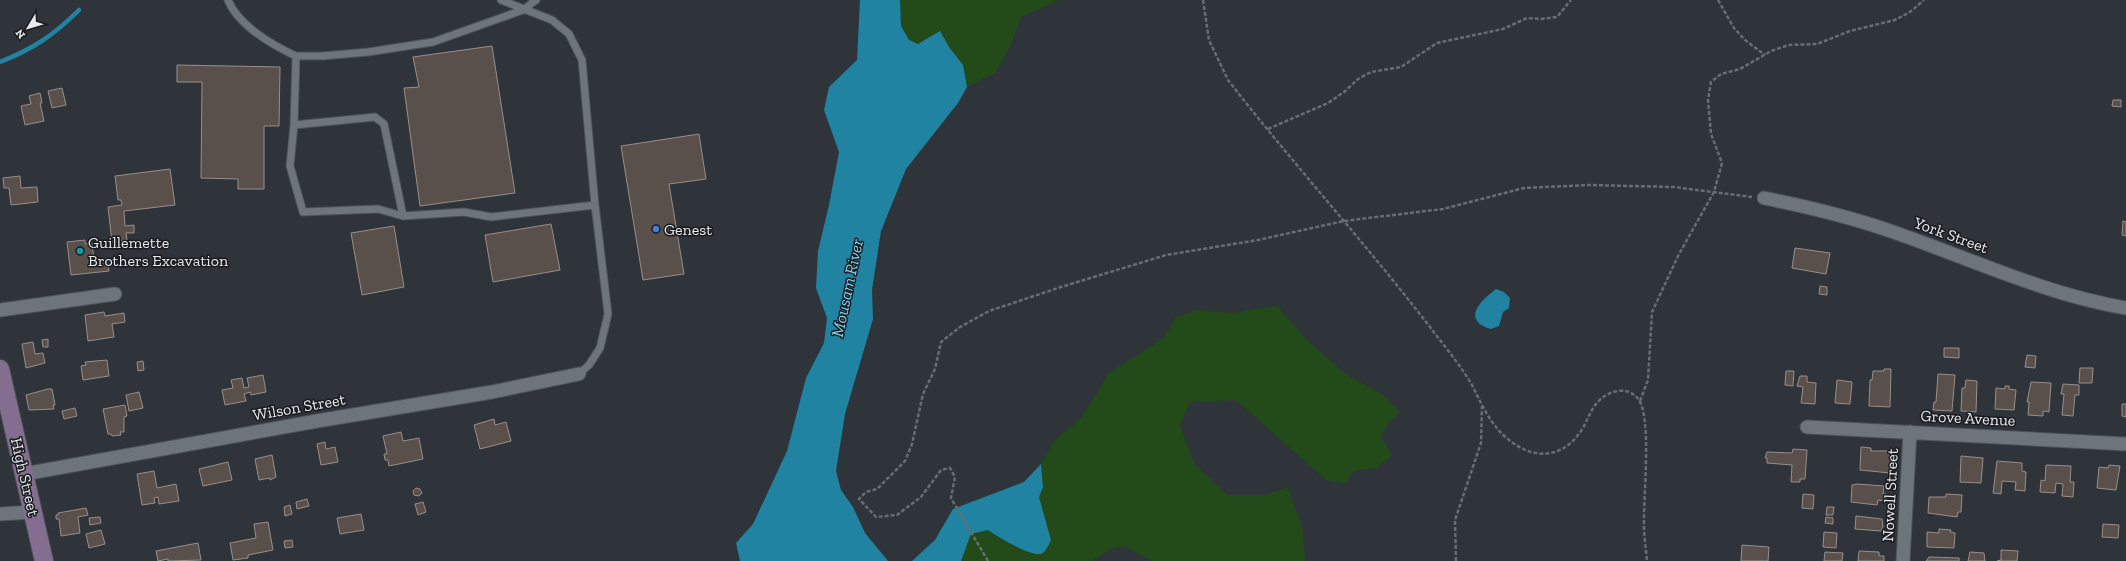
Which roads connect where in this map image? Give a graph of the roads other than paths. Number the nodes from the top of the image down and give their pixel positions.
1 (228, 0) edge
2 (501, 0) edge
3 (536, 0) edge
4 (523, 10) junction
5 (296, 56) junction
6 (294, 125) junction
7 (1764, 198) road end
8 (595, 205) junction
9 (403, 216) junction
10 (115, 294) dead end
11 (2126, 308) edge
12 (0, 310) edge
13 (0, 369) edge
14 (579, 374) joint
15 (1807, 427) dead end
16 (1910, 432) junction
17 (2126, 444) edge
18 (24, 474) junction
19 (32, 512) junction
20 (0, 514) edge
21 (44, 561) edge
22 (1903, 561) edge

1 - 5 lane
2 - 4 lane
3 - 4 lane
4 - 5 lane
4 - 8 lane
5 - 6 lane
6 - 9 lane
6 - 9 lane
7 - 11 street, York Street
8 - 9 lane
8 - 14 lane
10 - 12 street
13 - 18 street, High Street
14 - 18 street, Wilson Street
15 - 16 street, Grove Avenue
16 - 17 street, Grove Avenue
16 - 22 street, Nowell Street
18 - 19 street, High Street
19 - 20 street
19 - 21 street, High Street

